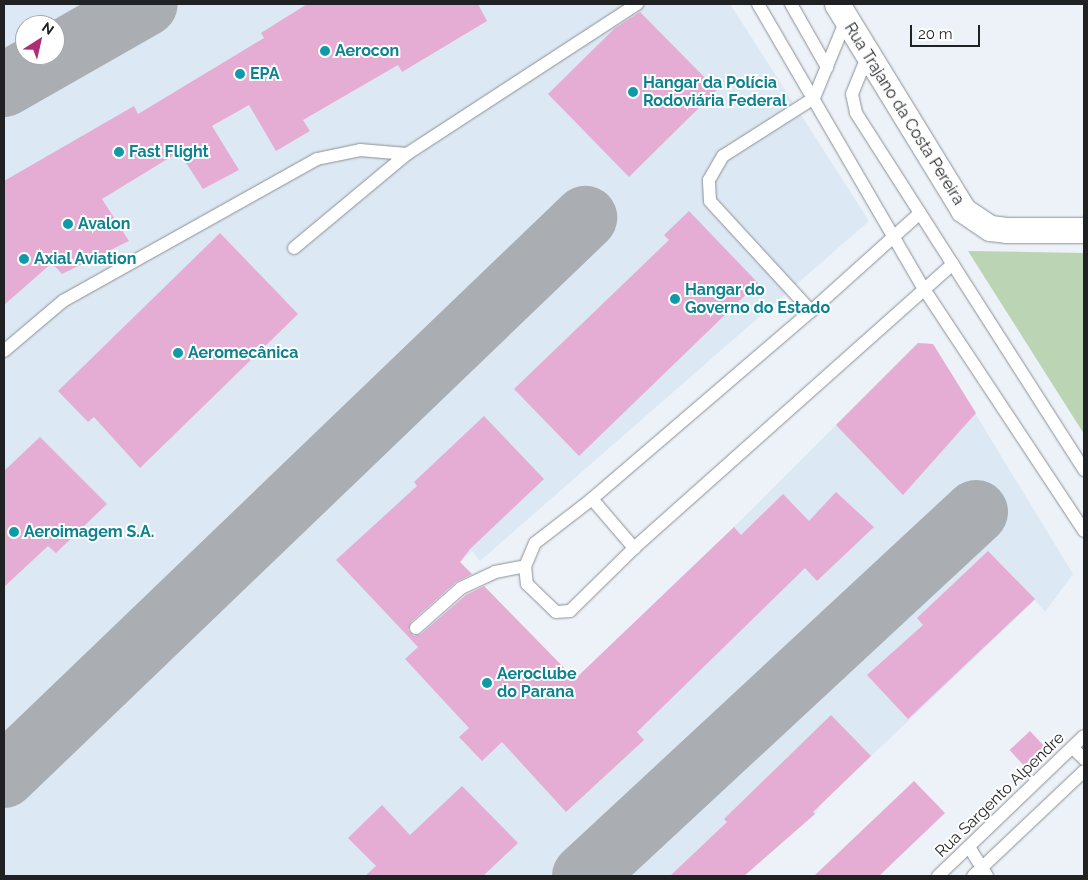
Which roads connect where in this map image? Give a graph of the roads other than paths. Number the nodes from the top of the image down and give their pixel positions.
1 (637, 4) edge
2 (758, 4) edge
3 (791, 4) edge
4 (843, 9) edge
5 (867, 57) junction
6 (828, 67) junction
7 (814, 98) junction
8 (407, 154) junction
9 (920, 213) junction
10 (1084, 230) edge
11 (894, 237) junction
12 (294, 248) dead end
13 (953, 264) junction
14 (924, 289) junction
15 (811, 311) junction
16 (4, 351) edge
17 (1084, 470) edge
18 (592, 499) junction
19 (1084, 531) edge
20 (634, 548) junction
21 (525, 566) junction
22 (416, 628) dead end
23 (1084, 736) edge
24 (1072, 748) junction
25 (1084, 759) edge
26 (1084, 771) edge
27 (969, 847) junction
28 (981, 873) edge
29 (938, 876) edge

1 - 8 lane
2 - 7 lane
3 - 6 lane
4 - 5 street, Rua Trajano da Costa Pereira
4 - 6 lane
5 - 9 lane
5 - 10 street, Rua Trajano da Costa Pereira
6 - 7 lane
7 - 11 lane
7 - 15 lane
8 - 12 lane
8 - 16 lane
9 - 11 lane
9 - 13 lane
11 - 14 lane
11 - 15 lane
13 - 14 lane
13 - 17 lane
14 - 19 lane
14 - 20 lane
15 - 18 lane
18 - 20 lane
18 - 21 lane
20 - 21 lane
21 - 22 lane
23 - 24 lane, Rua Sargento Alpendre
24 - 25 lane
24 - 27 lane, Rua Sargento Alpendre
26 - 28 lane
27 - 28 lane
27 - 29 lane, Rua Sargento Alpendre

